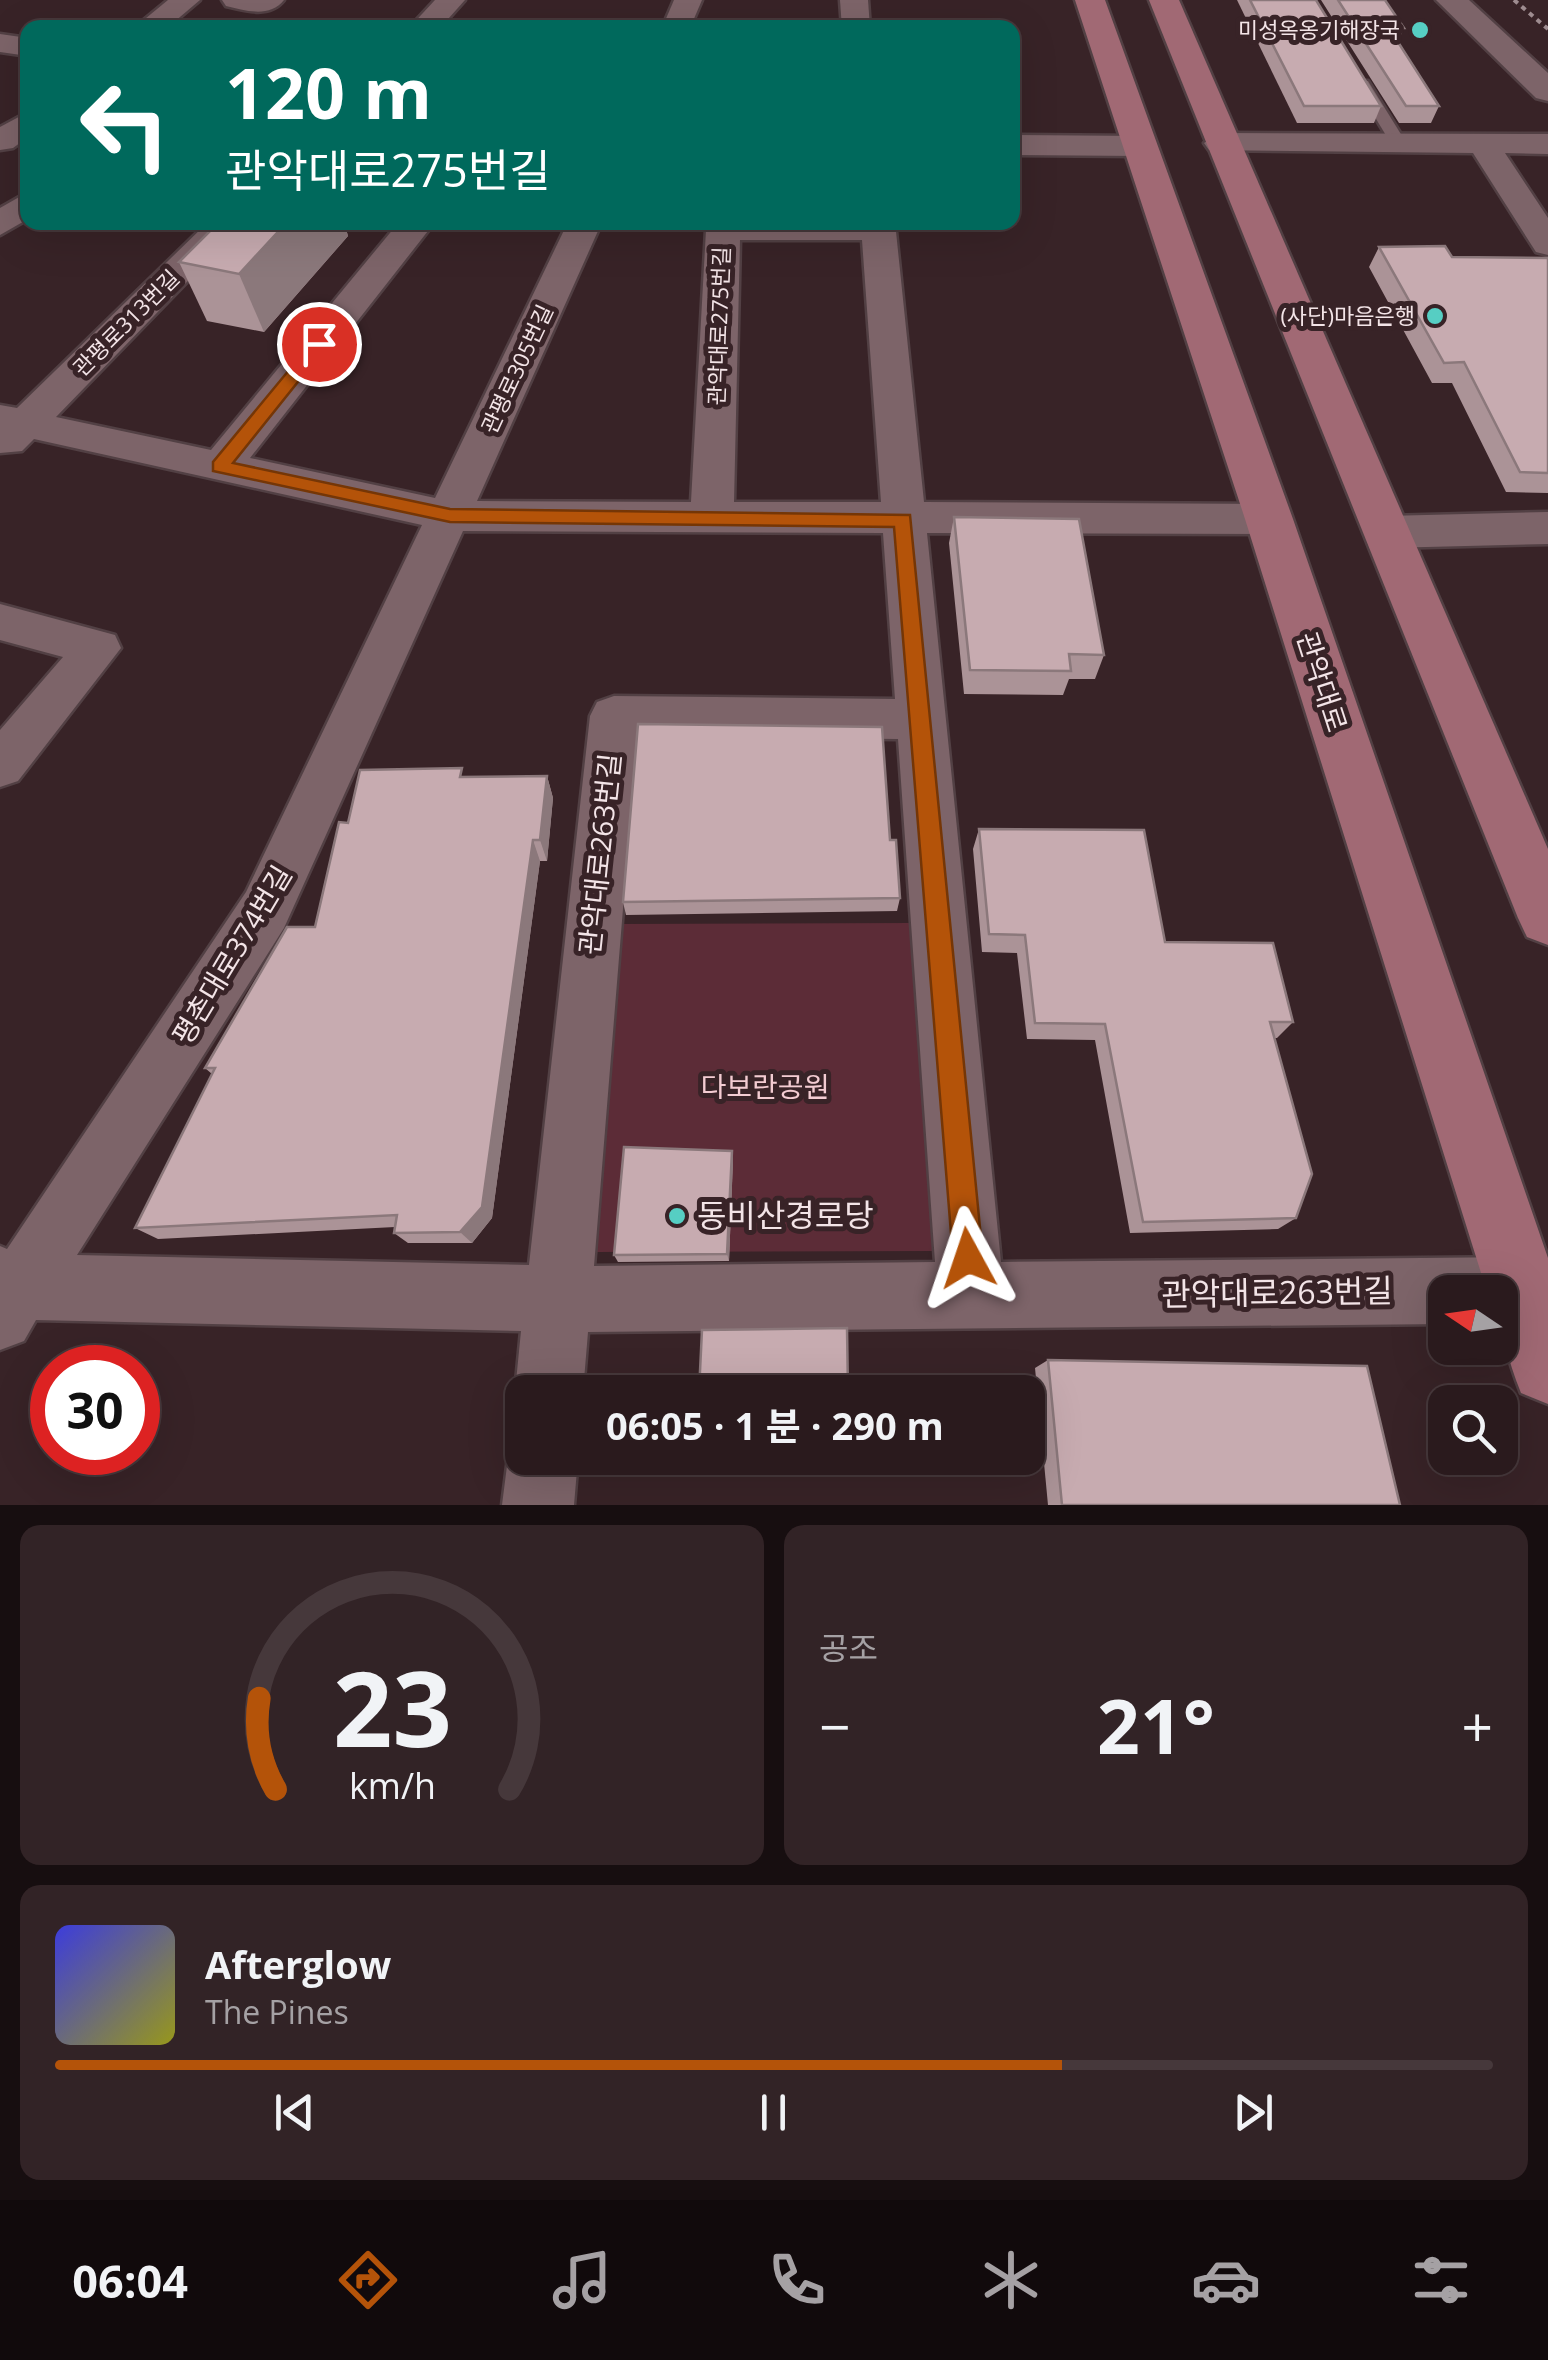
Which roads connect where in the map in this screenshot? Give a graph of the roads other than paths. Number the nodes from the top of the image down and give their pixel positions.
1 (186, 0) edge
2 (236, 0) edge
3 (270, 0) edge
4 (450, 0) edge
5 (1090, 0) edge
6 (1164, 0) edge
7 (1450, 0) edge
8 (159, 20) edge
9 (431, 20) edge
10 (1351, 64) edge
11 (1548, 91) edge
12 (1220, 143) junction
13 (1400, 144) junction
14 (1483, 144) junction
15 (1548, 144) edge
16 (1020, 145) edge
17 (1139, 146) junction
18 (20, 209) edge
19 (0, 225) edge
20 (220, 230) edge
21 (412, 230) edge
22 (581, 230) edge
23 (723, 230) edge
24 (879, 230) edge
25 (1548, 246) edge
26 (8, 430) edge
27 (220, 467) junction
28 (450, 516) junction
29 (712, 518) junction
30 (1269, 519) junction
31 (903, 520) junction
32 (1548, 528) edge
33 (1386, 532) junction
34 (0, 622) edge
35 (922, 720) junction
36 (0, 766) edge
37 (1548, 918) edge
38 (1522, 1290) junction
39 (7, 1295) edge
40 (972, 1297) junction
41 (558, 1299) junction
42 (1548, 1366) edge
43 (551, 1375) edge
44 (541, 1475) edge
45 (538, 1505) edge

1 - 8 street
2 - 3 street
4 - 9 street
5 - 17 main road, 관악대로
6 - 12 main road
7 - 11 street
10 - 13 lane
12 - 13 street
12 - 33 main road
13 - 14 street
14 - 15 street
14 - 25 street
16 - 17 street
17 - 30 main road, 관악대로
18 - 19 street
20 - 26 street, 관평로313번길
21 - 27 street
22 - 28 street, 관평로305번길
23 - 29 street, 관악대로275번길
24 - 31 street, 관악대로275번길
26 - 27 street
27 - 28 street
28 - 29 street
28 - 39 street, 평촌대로374번길
29 - 31 street
30 - 31 street
30 - 38 main road, 관악대로
31 - 35 street
32 - 33 street
33 - 37 main road
34 - 36 street
35 - 40 street
35 - 41 street, 관악대로263번길
38 - 40 street, 관악대로263번길
38 - 42 main road, 관악대로
39 - 41 street, 관악대로263번길
40 - 41 street, 관악대로263번길
41 - 43 street
44 - 45 street

